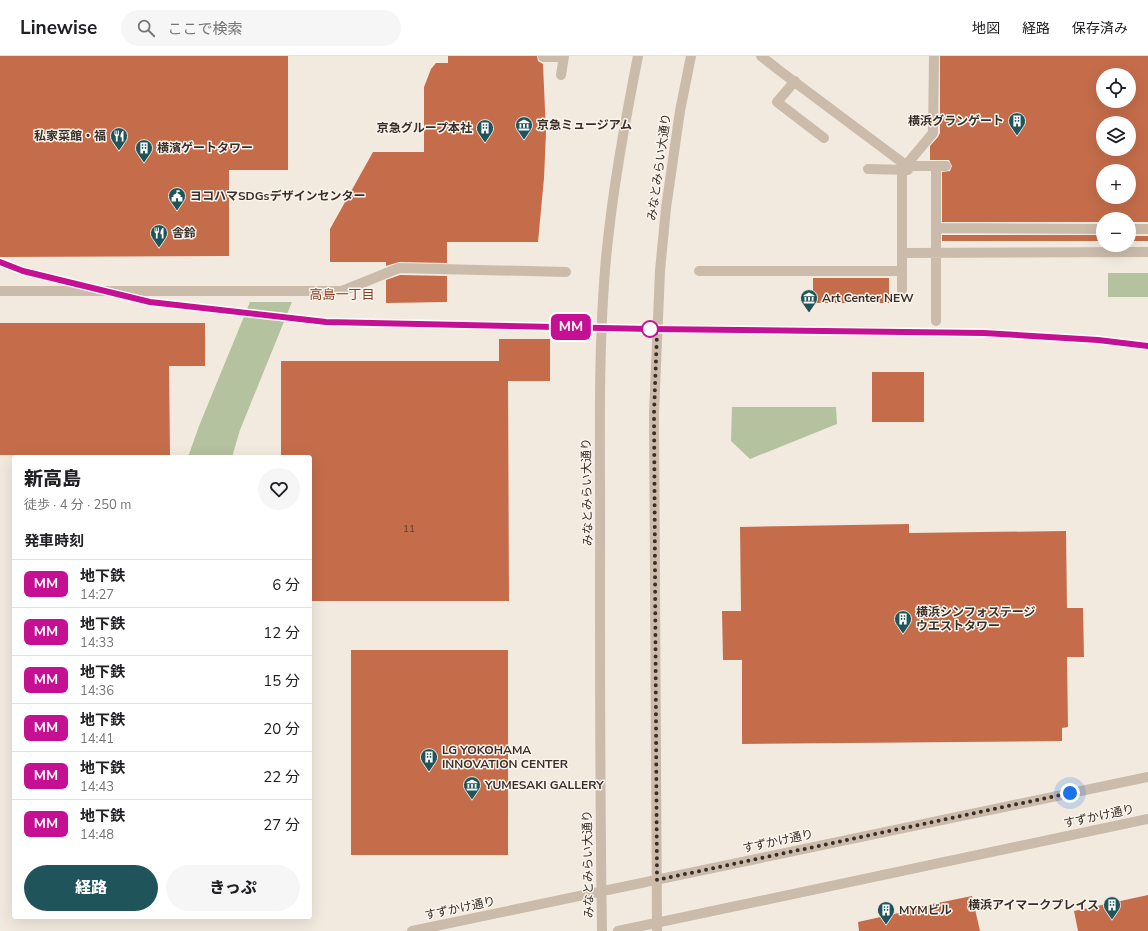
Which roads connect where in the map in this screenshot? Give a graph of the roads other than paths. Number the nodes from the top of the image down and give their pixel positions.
1 (638, 56) edge
2 (691, 56) edge
3 (761, 56) edge
4 (934, 56) edge
5 (543, 57) dead end
6 (564, 57) edge
7 (561, 75) dead end
8 (795, 81) junction
9 (824, 138) dead end
10 (935, 167) junction
11 (868, 169) dead end
12 (902, 170) junction
13 (936, 228) junction
14 (1096, 228) edge
15 (1136, 228) edge
16 (1148, 228) edge
17 (1148, 252) edge
18 (902, 253) junction
19 (699, 271) dead end
20 (902, 271) junction
21 (566, 272) dead end
22 (902, 290) dead end
23 (0, 291) edge
24 (936, 321) dead end
25 (1148, 777) edge
26 (1148, 819) edge
27 (657, 880) junction
28 (601, 892) junction
29 (657, 927) edge
30 (412, 931) edge
31 (602, 931) edge
32 (618, 931) edge

1 - 28 street, みなとみらい大通り
2 - 27 street, みなとみらい大通り
3 - 8 street
4 - 12 street
5 - 6 street
6 - 7 street
8 - 9 street
8 - 10 street
10 - 12 street
10 - 13 street
11 - 12 street
12 - 18 street
13 - 14 street
13 - 24 street
15 - 16 street
17 - 18 street
18 - 20 street
19 - 20 street
20 - 22 street
21 - 23 street
25 - 27 street, すずかけ通り
26 - 29 street, すずかけ通り
27 - 28 street, すずかけ通り
27 - 29 street, みなとみらい大通り
28 - 30 street, すずかけ通り
28 - 31 street, みなとみらい大通り
29 - 32 street, すずかけ通り

